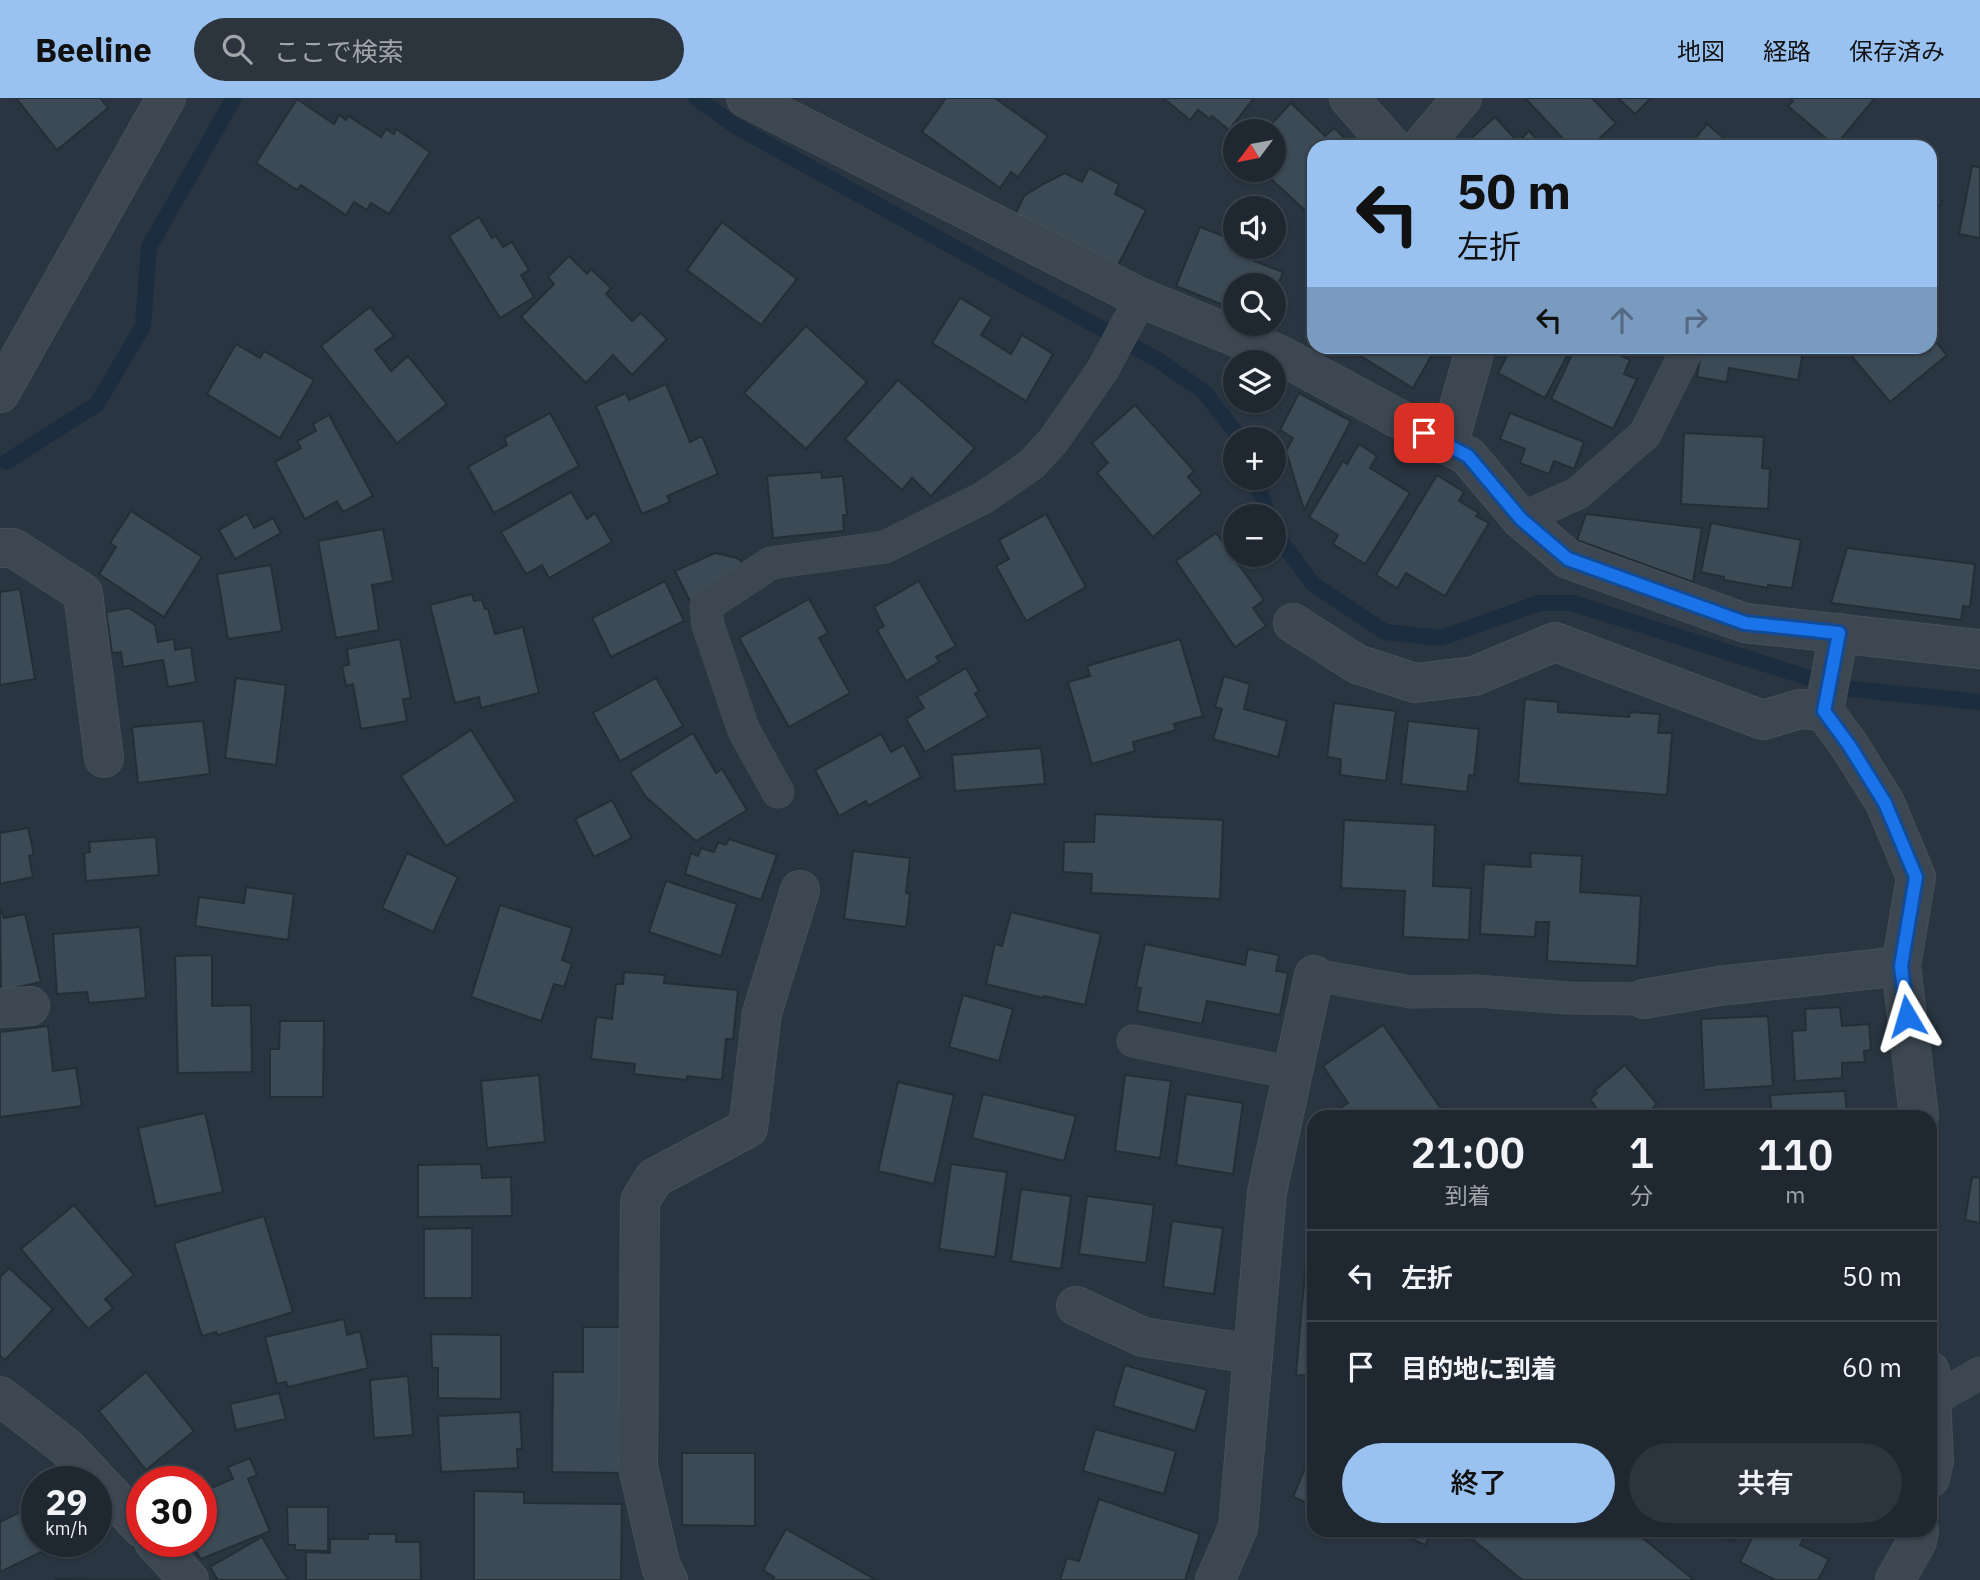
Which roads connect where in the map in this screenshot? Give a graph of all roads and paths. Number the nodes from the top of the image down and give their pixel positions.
1 (166, 98) edge
2 (747, 98) edge
3 (1349, 98) edge
4 (1462, 98) edge
5 (1385, 140) edge
6 (1427, 140) edge
7 (1135, 310) junction
8 (1474, 354) edge
9 (1685, 354) edge
10 (0, 393) edge
11 (1448, 446) junction
12 (1521, 519) junction
13 (0, 548) edge
14 (1293, 623) dead end
15 (1837, 647) junction
16 (1980, 649) edge
17 (1825, 706) junction
18 (104, 758) dead end
19 (778, 792) dead end
20 (800, 890) dead end
21 (1901, 966) junction
22 (1314, 975) joint
23 (1644, 999) joint
24 (1133, 1041) dead end
25 (1293, 1073) junction
26 (1918, 1110) edge
27 (1076, 1306) dead end
28 (1253, 1354) junction
29 (1980, 1373) edge
30 (1937, 1384) edge
31 (0, 1396) edge
32 (126, 1511) edge
33 (1918, 1537) edge
34 (168, 1557) edge
35 (189, 1580) edge
36 (668, 1580) edge
37 (1215, 1580) edge
38 (1895, 1580) edge

1 - 10 street
2 - 7 street
3 - 5 street
4 - 6 street
7 - 11 street
7 - 19 lane
8 - 11 street
9 - 12 lane
11 - 12 street
12 - 15 street
13 - 18 street
14 - 17 street
15 - 16 street
15 - 17 street
17 - 21 street
20 - 36 street
21 - 23 street
21 - 26 street
22 - 23 lane
22 - 25 street
24 - 25 lane
25 - 28 street
27 - 28 street
28 - 37 street
29 - 30 lane
31 - 32 street
33 - 38 street
34 - 35 street

